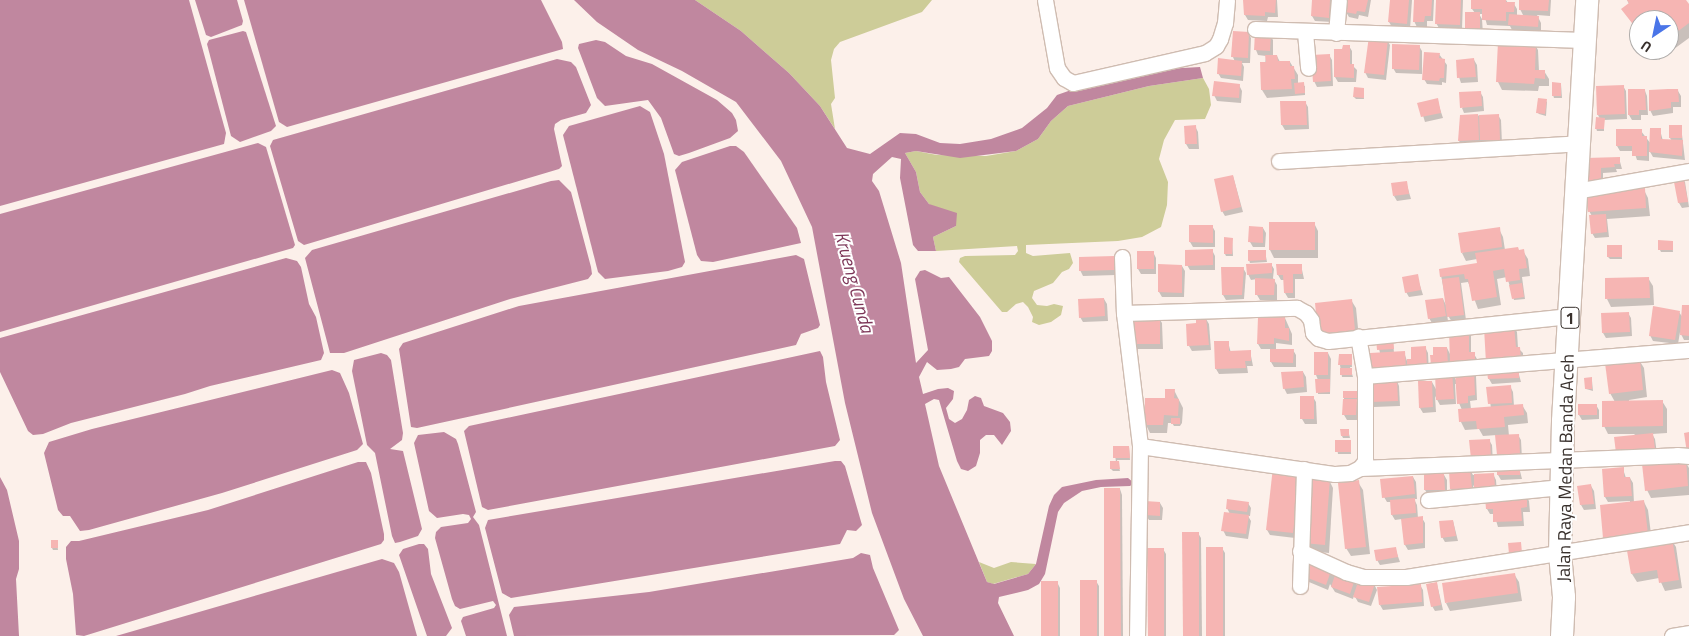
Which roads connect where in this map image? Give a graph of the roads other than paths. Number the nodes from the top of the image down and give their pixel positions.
1 (1045, 0) edge
2 (1227, 0) edge
3 (1339, 0) edge
4 (1588, 0) edge
5 (1255, 29) dead end
6 (1305, 32) junction
7 (1336, 33) junction
8 (1584, 40) junction
9 (1308, 68) dead end
10 (1579, 143) junction
11 (1279, 161) dead end
12 (1689, 171) edge
13 (1575, 191) junction
14 (1122, 256) dead end
15 (1124, 313) junction
16 (1570, 316) junction
17 (1358, 337) junction
18 (1689, 350) edge
19 (1567, 361) junction
20 (1365, 376) junction
21 (1140, 446) junction
22 (1689, 456) edge
23 (1562, 460) junction
24 (1360, 468) junction
25 (1304, 469) junction
26 (1561, 487) junction
27 (1428, 500) dead end
28 (1689, 532) edge
29 (1300, 551) junction
30 (1560, 554) junction
31 (1300, 586) dead end
32 (1689, 633) edge
33 (1137, 636) edge
34 (1562, 636) edge
35 (1672, 636) edge

1 - 2 street
3 - 7 street
4 - 8 highway, Jalan Raya Medan Banda Aceh / 1
5 - 6 street
6 - 7 street
6 - 9 street
7 - 8 street
8 - 10 highway, Jalan Raya Medan Banda Aceh / 1
10 - 11 street
10 - 13 highway, Jalan Raya Medan Banda Aceh / 1
12 - 13 street
13 - 16 highway, Jalan Raya Medan Banda Aceh / 1
14 - 15 street
15 - 17 street
15 - 21 street
16 - 17 street
16 - 19 highway, Jalan Raya Medan Banda Aceh / 1
17 - 20 street
18 - 19 street
19 - 20 street
19 - 23 highway, Jalan Raya Medan Banda Aceh / 1
20 - 24 street
21 - 25 street
21 - 33 street
22 - 23 street
23 - 24 street
23 - 26 highway, Jalan Raya Medan Banda Aceh / 1
24 - 25 street
25 - 29 street
26 - 27 street
26 - 30 highway, Jalan Raya Medan Banda Aceh / 1
28 - 30 street
29 - 30 street
29 - 31 street
30 - 34 highway, Jalan Raya Medan Banda Aceh / 1
32 - 35 street

